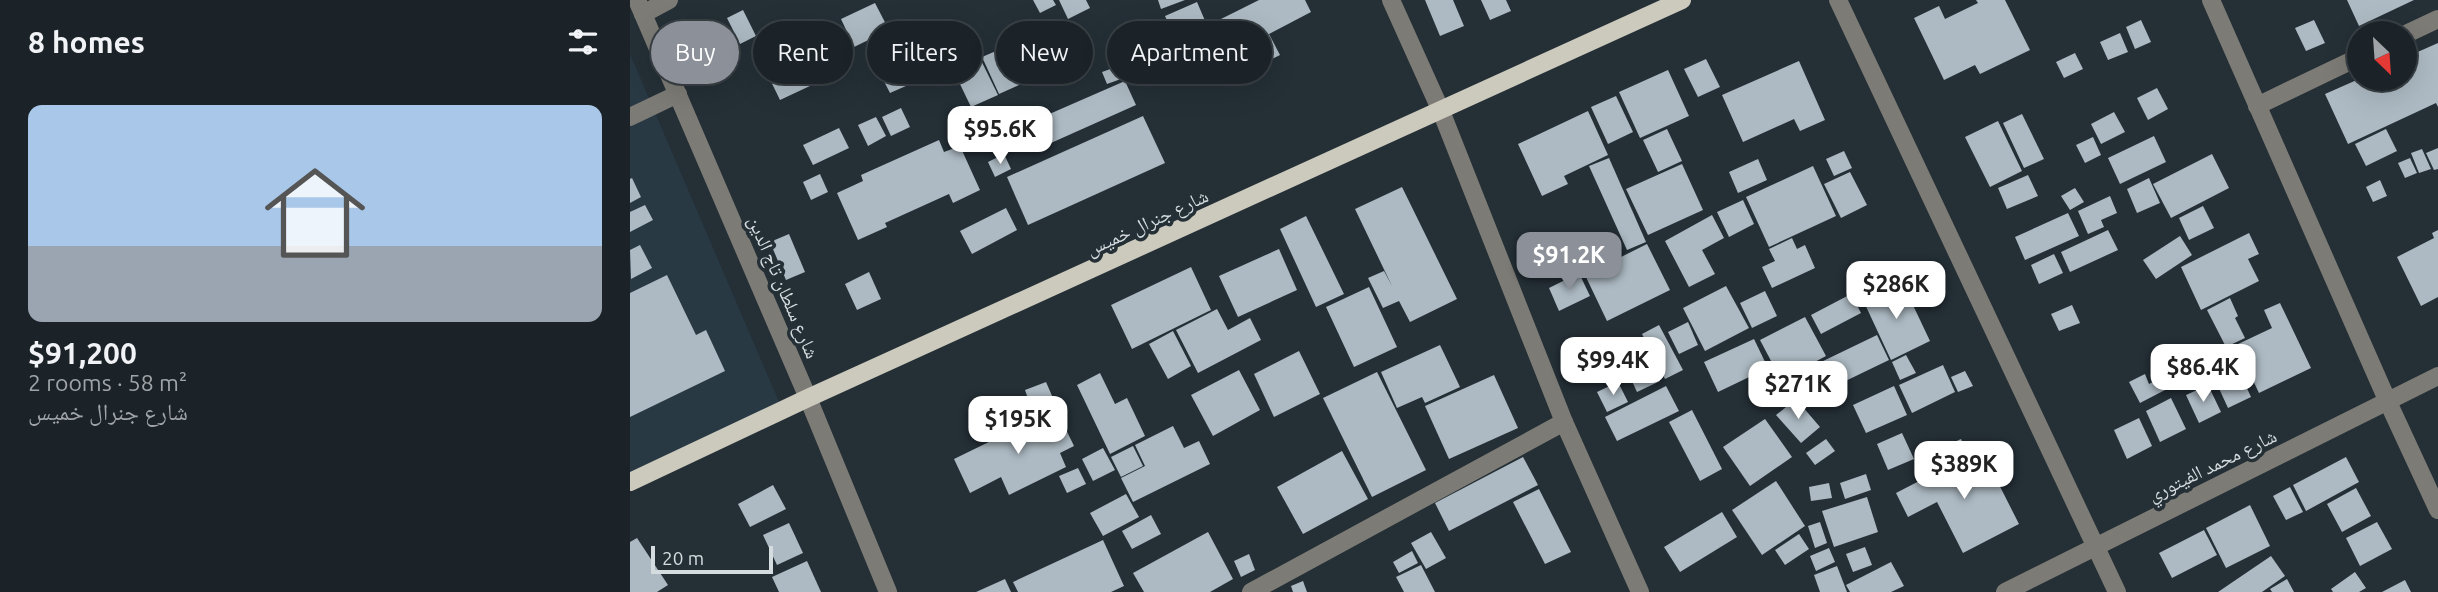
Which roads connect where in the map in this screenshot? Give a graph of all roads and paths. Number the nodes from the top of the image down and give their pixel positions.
1 (669, 0) edge
2 (1391, 0) edge
3 (1682, 0) edge
4 (1838, 0) edge
5 (2211, 0) edge
6 (640, 7) edge
7 (2438, 19) edge
8 (2417, 29) edge
9 (2347, 63) edge
10 (678, 94) junction
11 (2257, 106) junction
12 (1441, 111) junction
13 (630, 117) edge
14 (2438, 376) edge
15 (808, 398) junction
16 (2388, 401) junction
17 (1564, 422) junction
18 (630, 482) edge
19 (2438, 510) edge
20 (2094, 546) junction
21 (888, 592) edge
22 (1251, 592) edge
23 (1640, 592) edge
24 (2005, 592) edge
25 (2117, 592) edge

1 - 6 street
2 - 12 street
3 - 12 main road, شارع جنرال خميس
4 - 20 street
5 - 11 street
6 - 10 street, شارع سلطان تاج الدين
7 - 8 street
9 - 11 street
10 - 13 street
10 - 15 street, شارع سلطان تاج الدين
11 - 16 street
12 - 15 main road, شارع جنرال خميس
12 - 17 street
14 - 16 street, شارع محمد الفيتوري
15 - 18 main road, شارع جنرال خميس
15 - 21 street, شارع سلطان تاج الدين
16 - 19 street
16 - 20 street, شارع محمد الفيتوري
17 - 22 street
17 - 23 street
20 - 24 street, شارع محمد الفيتوري
20 - 25 street

